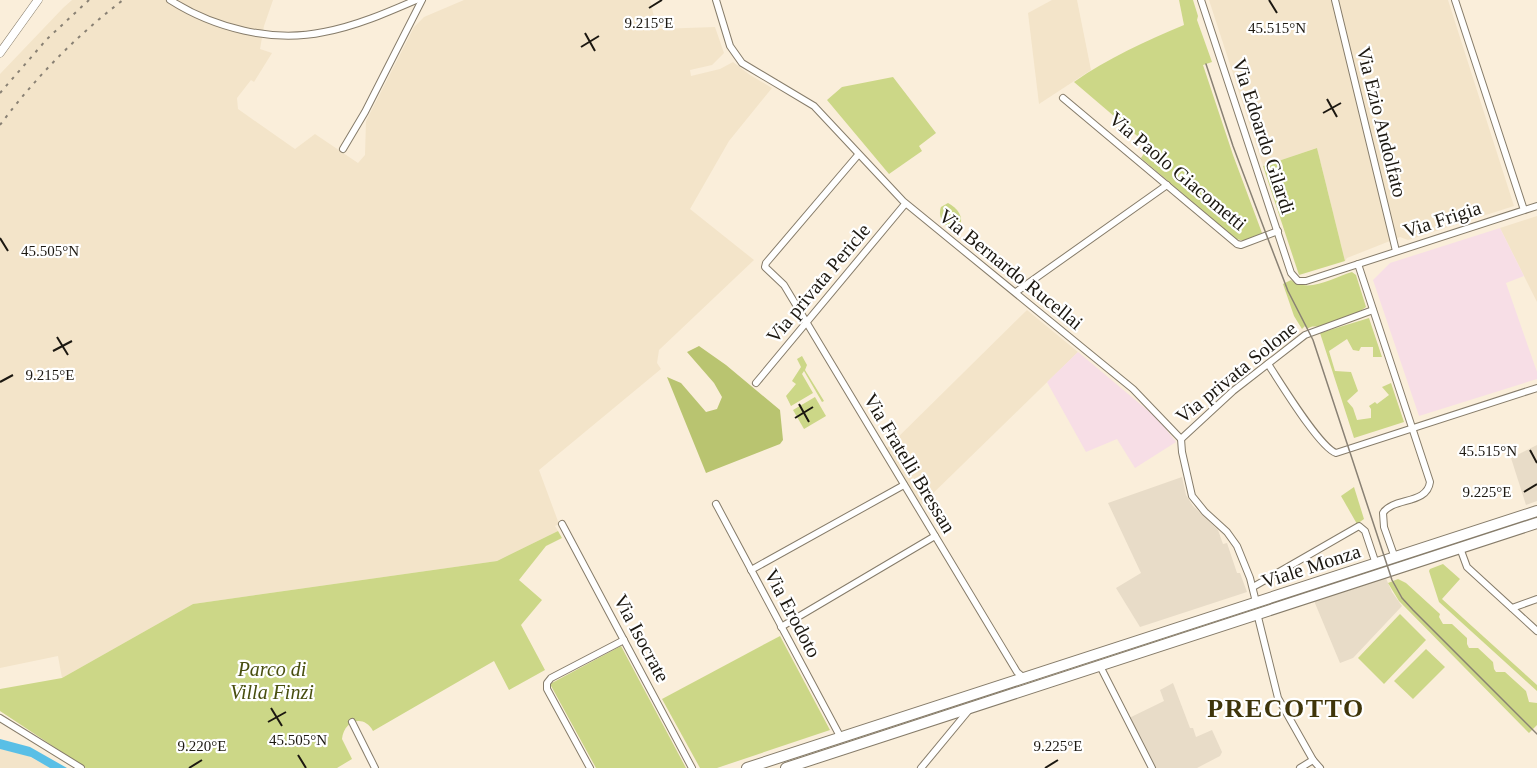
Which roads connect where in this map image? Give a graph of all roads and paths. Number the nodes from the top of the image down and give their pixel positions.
1 (38, 0) edge
2 (170, 0) edge
3 (416, 0) edge
4 (422, 0) edge
5 (716, 0) edge
6 (1201, 0) edge
7 (1335, 0) edge
8 (1455, 0) edge
9 (0, 52) edge
10 (1063, 98) dead end
11 (343, 149) dead end
12 (858, 155) junction
13 (1167, 185) junction
14 (906, 204) junction
15 (1537, 206) edge
16 (1524, 210) junction
17 (1278, 231) junction
18 (1396, 251) junction
19 (1358, 264) junction
20 (1298, 281) joint
21 (1016, 292) junction
22 (1373, 310) junction
23 (806, 323) junction
24 (1268, 364) junction
25 (756, 382) dead end
26 (1537, 388) edge
27 (1413, 428) junction
28 (1181, 439) junction
29 (904, 485) junction
30 (716, 504) dead end
31 (1537, 511) edge
32 (1537, 523) edge
33 (562, 524) dead end
34 (935, 536) junction
35 (1460, 548) junction
36 (1397, 563) junction
37 (1376, 564) junction
38 (751, 570) junction
39 (1253, 587) junction
40 (1537, 599) edge
41 (1257, 608) junction
42 (1512, 608) junction
43 (781, 627) junction
44 (1537, 631) edge
45 (624, 640) junction
46 (1096, 655) junction
47 (1100, 666) junction
48 (1024, 678) junction
49 (969, 710) junction
50 (0, 718) edge
51 (352, 722) dead end
52 (841, 738) junction
53 (848, 748) junction
54 (1313, 760) junction
55 (81, 768) edge
56 (375, 768) edge
57 (590, 768) edge
58 (692, 768) edge
59 (747, 768) edge
60 (786, 768) edge
61 (921, 768) edge
62 (1152, 768) edge
63 (1300, 768) edge
64 (1320, 768) edge

1 - 9 street
2 - 3 street
4 - 11 street
5 - 12 street, Via Bernardo Rucellai
6 - 17 street, Via Edoardo Gilardi
7 - 18 street, Via Ezio Andolfato
8 - 16 street
10 - 13 street, Via Paolo Giacometti
12 - 14 street, Via Bernardo Rucellai
12 - 23 street, Via Fratelli Bressan
13 - 17 street, Via Paolo Giacometti
13 - 21 street
14 - 21 street, Via Bernardo Rucellai
14 - 23 street, Via privata Pericle
15 - 16 street, Via Frigia
16 - 18 street, Via Frigia
17 - 20 street, Via Edoardo Gilardi
18 - 19 street, Via Frigia
19 - 20 street, Via Frigia
19 - 22 street
21 - 28 street, Via Bernardo Rucellai
22 - 24 street, Via privata Solone
22 - 27 street
23 - 25 street, Via privata Pericle
23 - 29 street, Via Fratelli Bressan
24 - 27 street
24 - 28 street, Via privata Solone
26 - 27 street
27 - 36 street
28 - 39 street
29 - 34 street, Via Fratelli Bressan
29 - 38 street
30 - 38 street, Via Erodoto
31 - 36 main road, Viale Monza
32 - 35 main road, Viale Monza
33 - 45 street, Via Isocrate
34 - 43 street
34 - 48 street, Via Fratelli Bressan
35 - 36 main road, Viale Monza
35 - 42 street
36 - 37 main road, Viale Monza
36 - 41 main road, Viale Monza
37 - 39 street
37 - 41 main road, Viale Monza
38 - 43 street, Via Erodoto
39 - 41 street
40 - 42 street
41 - 46 main road, Viale Monza
41 - 47 main road, Viale Monza
41 - 54 street
42 - 44 street
43 - 52 street, Via Erodoto
45 - 57 street
45 - 58 street, Via Isocrate
46 - 47 main road
46 - 48 main road, Viale Monza
47 - 49 main road, Viale Monza
47 - 62 street
48 - 52 main road, Viale Monza
49 - 53 main road, Viale Monza
49 - 61 street
50 - 55 street
51 - 56 street
52 - 53 main road
52 - 59 main road, Viale Monza
53 - 60 main road, Viale Monza
54 - 63 street
54 - 64 street

